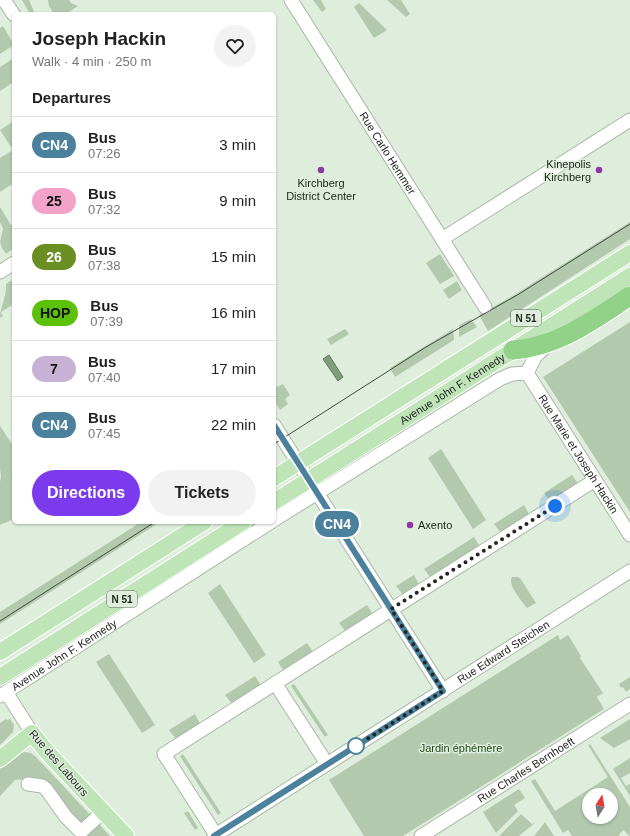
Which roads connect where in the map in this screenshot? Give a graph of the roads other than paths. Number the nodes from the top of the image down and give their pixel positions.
1 (4, 0) edge
2 (291, 0) edge
3 (12, 12) edge
4 (630, 120) edge
5 (442, 239) junction
6 (630, 253) edge
7 (12, 264) edge
8 (0, 272) edge
9 (630, 276) edge
10 (630, 296) edge
11 (485, 306) dead end
12 (548, 344) junction
13 (513, 350) junction
14 (527, 373) junction
15 (276, 428) edge
16 (294, 456) junction
17 (276, 476) edge
18 (595, 480) junction
19 (313, 486) junction
20 (276, 501) edge
21 (276, 518) edge
22 (201, 524) edge
23 (258, 524) edge
24 (244, 527) edge
25 (630, 535) edge
26 (630, 571) edge
27 (391, 609) junction
28 (0, 652) edge
29 (0, 676) edge
30 (275, 683) junction
31 (443, 691) junction
32 (3, 694) edge
33 (630, 704) edge
34 (32, 733) junction
35 (0, 759) edge
36 (327, 764) junction
37 (28, 784) dead end
38 (103, 812) junction
39 (126, 836) edge
40 (215, 836) edge
41 (421, 836) edge

1 - 3 street
2 - 5 street, Rue Carlo Hemmer
4 - 5 street
5 - 11 street, Rue Carlo Hemmer
6 - 16 main road, Avenue John F. Kennedy / N 51
7 - 8 street
9 - 13 main road, Avenue John F. Kennedy / N 51
10 - 12 highway, N 51
12 - 13 highway, N 51
12 - 14 street
13 - 19 main road, Avenue John F. Kennedy / N 51
14 - 18 street, Rue Marie et Joseph Hackin
14 - 19 street, Avenue John F. Kennedy
15 - 16 street
16 - 17 main road, Avenue John F. Kennedy / N 51
16 - 19 street
18 - 25 street, Rue Marie et Joseph Hackin
18 - 27 street
19 - 20 main road, Avenue John F. Kennedy / N 51
19 - 21 street, Avenue John F. Kennedy
19 - 27 street
22 - 28 main road, N 51
23 - 24 street, Avenue John F. Kennedy
24 - 29 main road, Avenue John F. Kennedy / N 51
24 - 32 street, Avenue John F. Kennedy
26 - 31 street, Rue Edward Steichen
27 - 30 street
27 - 31 street
30 - 36 street
30 - 40 street
31 - 36 street, Rue Edward Steichen
32 - 34 street, Rue des Labours
33 - 41 street, Rue Charles Bernhoeft
34 - 35 main road
34 - 38 main road, Rue des Labours
36 - 40 street, Rue Edward Steichen
37 - 38 street
38 - 39 main road, Rue des Labours

